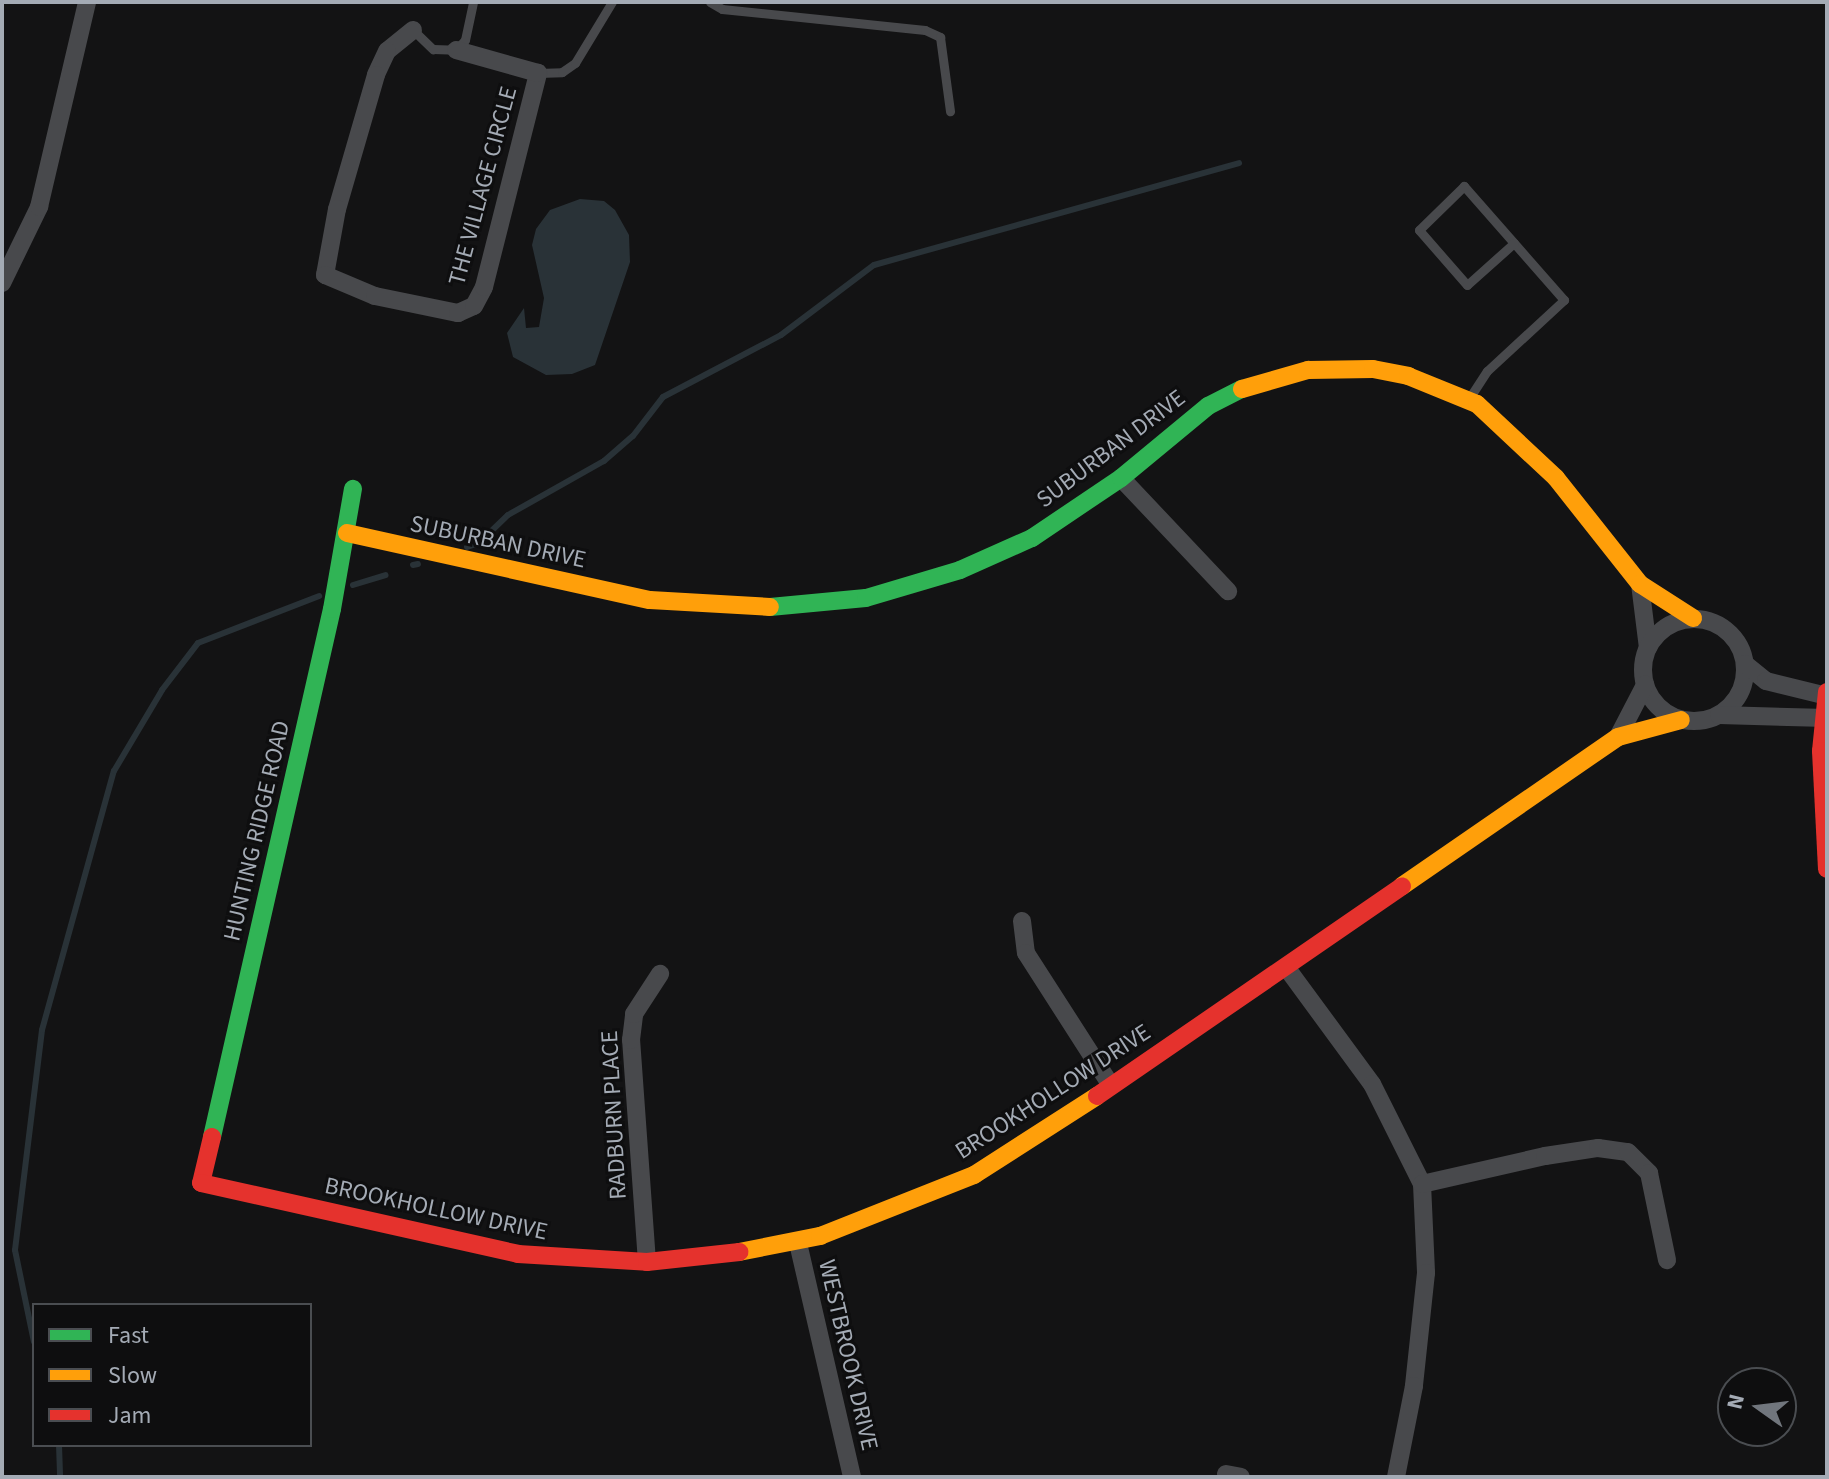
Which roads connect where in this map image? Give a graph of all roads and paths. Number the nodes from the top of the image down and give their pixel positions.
1 (87, 2) edge
2 (473, 2) edge
3 (612, 2) edge
4 (710, 2) edge
5 (413, 30) joint
6 (456, 50) junction
7 (538, 73) junction
8 (950, 111) dead end
9 (1514, 243) junction
10 (2, 283) edge
11 (1468, 400) junction
12 (1121, 478) junction
13 (353, 489) dead end
14 (347, 533) junction
15 (1640, 584) junction
16 (1228, 591) dead end
17 (1693, 618) junction
18 (1651, 642) junction
19 (1745, 664) junction
20 (1645, 685) junction
21 (1827, 695) edge
22 (1724, 711) junction
23 (1825, 718) edge
24 (1681, 720) junction
25 (1618, 737) junction
26 (1827, 869) edge
27 (1022, 921) dead end
28 (1286, 967) junction
29 (660, 974) dead end
30 (1110, 1084) junction
31 (201, 1183) joint
32 (1422, 1184) junction
33 (798, 1243) junction
34 (1667, 1260) dead end
35 (647, 1262) junction
36 (852, 1477) edge
37 (1396, 1477) edge

1 - 10 street
2 - 6 lane
3 - 7 lane
4 - 8 lane
5 - 6 lane, THE VILLAGE CIRCLE
5 - 7 street, THE VILLAGE CIRCLE
6 - 7 street, THE VILLAGE CIRCLE
9 - 9 lane
9 - 11 lane
11 - 12 street, SUBURBAN DRIVE
11 - 15 street, SUBURBAN DRIVE
12 - 14 street, SUBURBAN DRIVE
12 - 16 street
13 - 14 street, HUNTING RIDGE ROAD
14 - 31 street, HUNTING RIDGE ROAD
15 - 17 street, SUBURBAN DRIVE
15 - 18 street
17 - 18 street
17 - 19 street, SUBURBAN DRIVE
18 - 20 street, BROOKHOLLOW DRIVE
19 - 21 street, SUBURBAN DRIVE
19 - 22 street
20 - 24 street
20 - 25 street, BROOKHOLLOW DRIVE
21 - 23 street
22 - 23 street, BROOKHOLLOW DRIVE
22 - 24 street, BROOKHOLLOW DRIVE
23 - 26 street
24 - 25 street, BROOKHOLLOW DRIVE
25 - 28 street, BROOKHOLLOW DRIVE
27 - 30 street
28 - 30 street, BROOKHOLLOW DRIVE
28 - 32 street
29 - 35 street, RADBURN PLACE
30 - 33 street, BROOKHOLLOW DRIVE
31 - 35 street, BROOKHOLLOW DRIVE
32 - 34 street
32 - 37 street
33 - 35 street, BROOKHOLLOW DRIVE
33 - 36 street, WESTBROOK DRIVE

